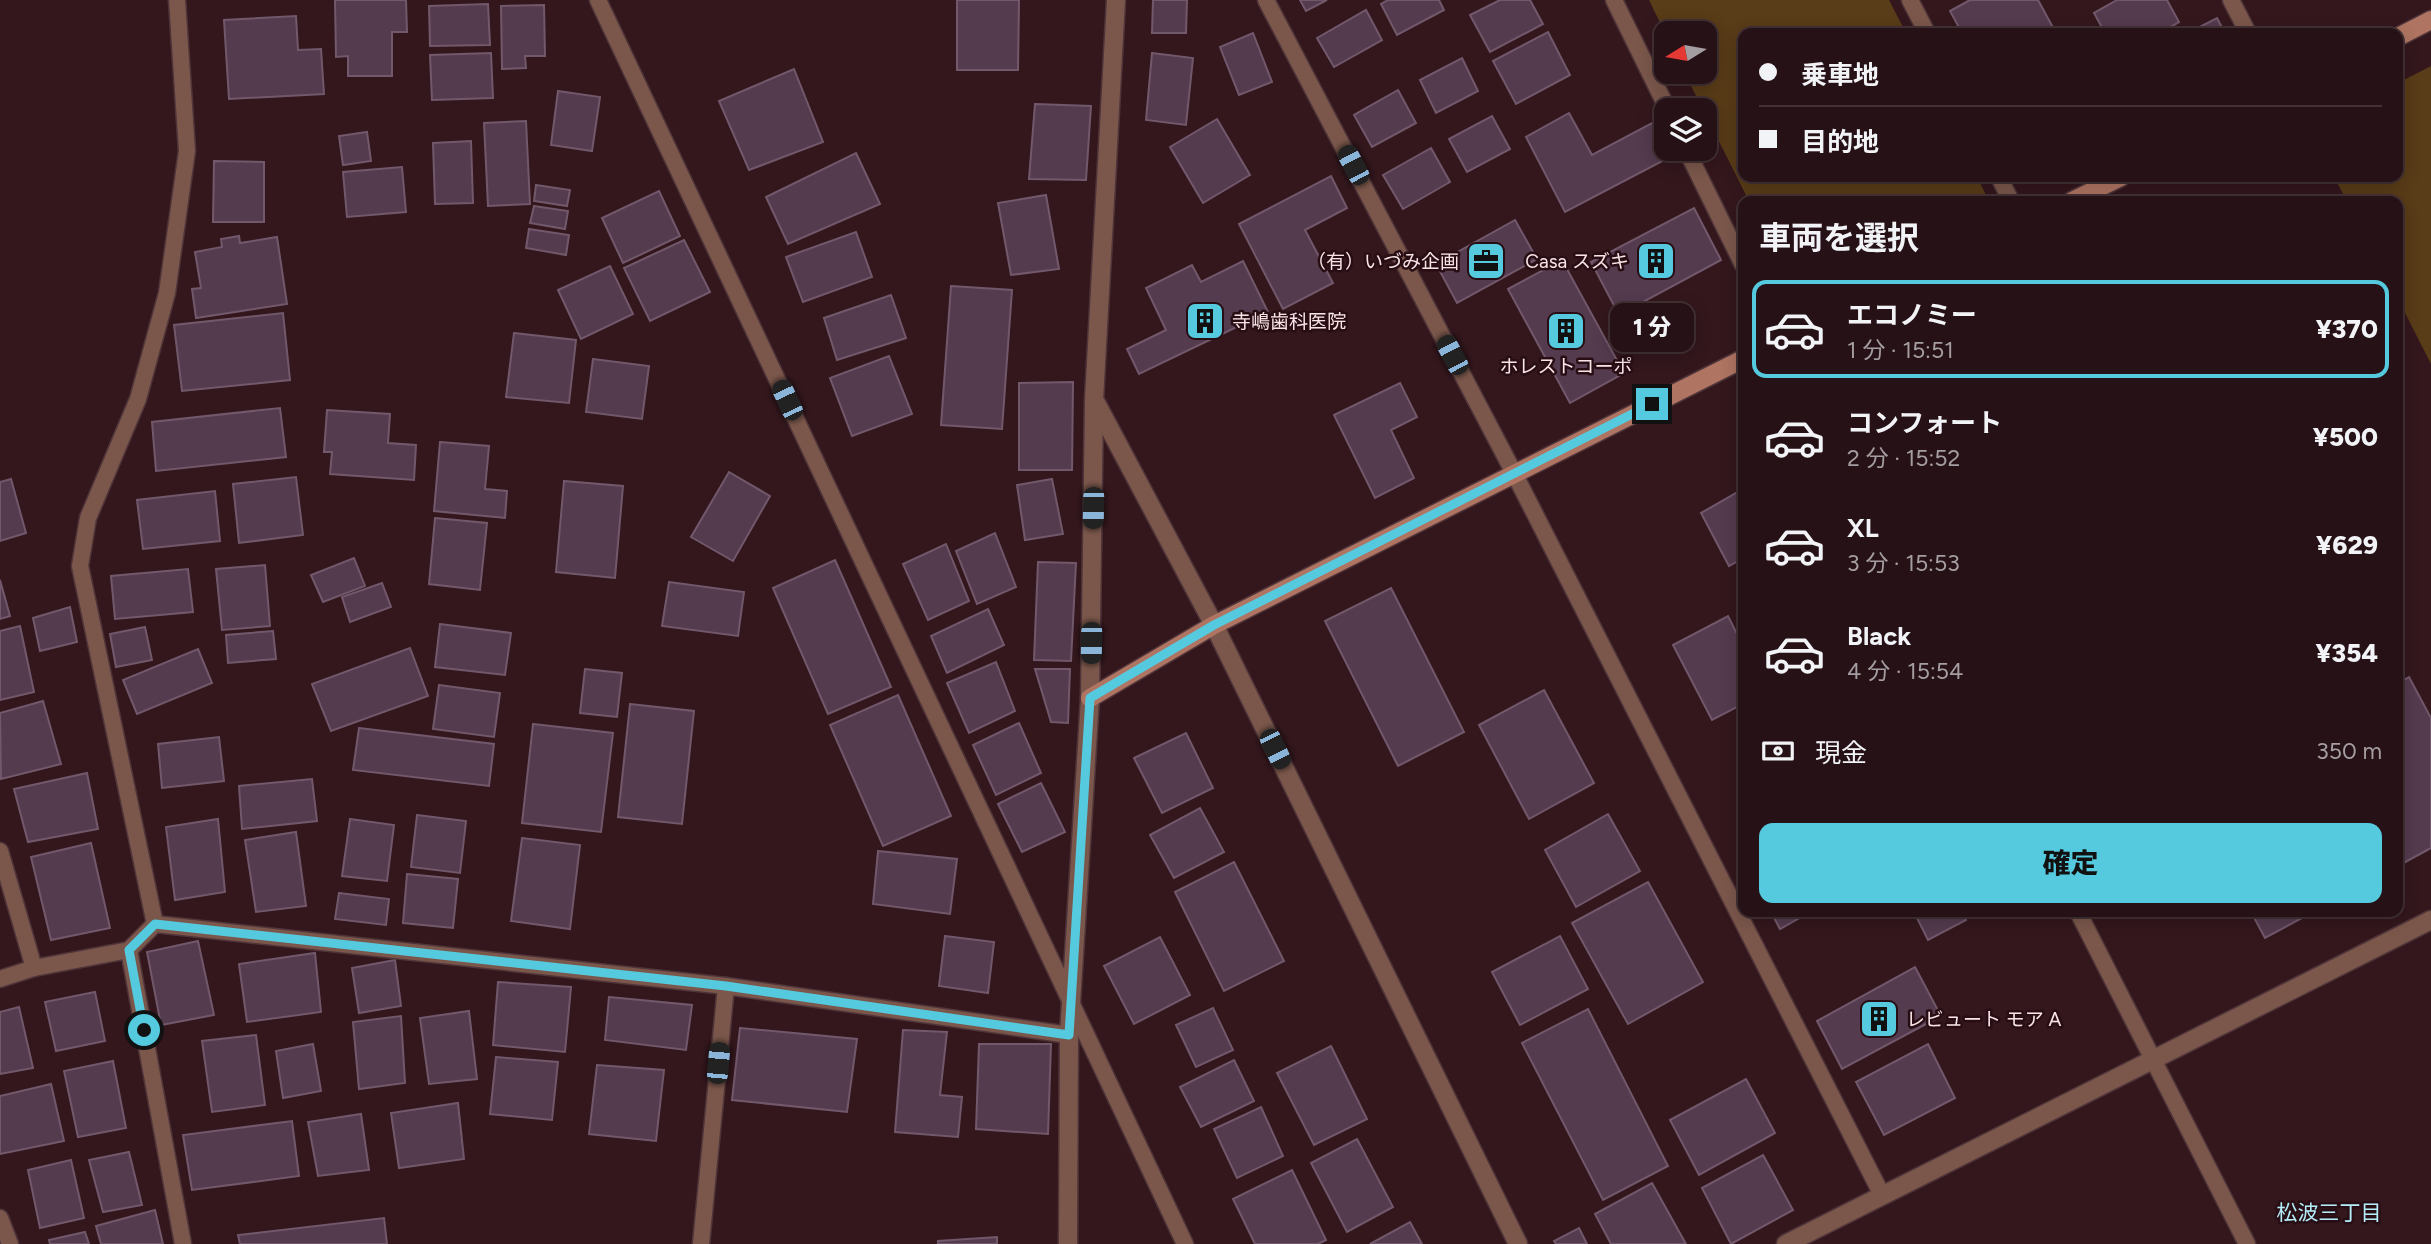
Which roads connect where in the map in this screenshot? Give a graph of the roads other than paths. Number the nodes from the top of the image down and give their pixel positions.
1 (177, 0) edge
2 (598, 0) edge
3 (1116, 0) edge
4 (1266, 0) edge
5 (1614, 0) edge
6 (1910, 0) edge
7 (2231, 0) edge
8 (2431, 20) edge
9 (1924, 28) edge
10 (2245, 28) edge
11 (2403, 34) edge
12 (1662, 98) edge
13 (1692, 161) edge
14 (2111, 182) edge
15 (2082, 196) edge
16 (1738, 255) edge
17 (1738, 361) edge
18 (1094, 400) junction
19 (1514, 473) junction
20 (1214, 625) junction
21 (1090, 698) junction
22 (0, 852) edge
23 (1738, 912) edge
24 (1740, 917) edge
25 (2081, 917) edge
26 (2431, 920) edge
27 (155, 924) junction
28 (129, 950) junction
29 (34, 968) junction
30 (0, 979) edge
31 (726, 986) junction
32 (1070, 999) junction
33 (1069, 1035) junction
34 (2155, 1060) junction
35 (1882, 1195) junction
36 (0, 1218) edge
37 (10, 1244) edge
38 (183, 1244) edge
39 (701, 1244) edge
40 (1068, 1244) edge
41 (1185, 1244) edge
42 (1518, 1244) edge
43 (1786, 1244) edge
44 (2247, 1244) edge

1 - 27 lane
2 - 32 lane
3 - 18 street
4 - 19 lane
5 - 12 lane
6 - 9 lane
7 - 10 lane
8 - 11 street
13 - 16 lane
14 - 15 street
17 - 19 street
18 - 20 street
18 - 21 street
19 - 20 street
19 - 23 lane
20 - 21 street
20 - 42 street
21 - 32 street
22 - 29 lane
24 - 35 lane
25 - 34 lane
26 - 34 street
27 - 28 lane
27 - 31 lane
28 - 29 lane
28 - 38 lane
29 - 30 lane
31 - 33 lane
31 - 39 lane
32 - 33 street
32 - 41 lane
33 - 40 street
34 - 35 street
34 - 44 lane
35 - 43 street
36 - 37 lane

